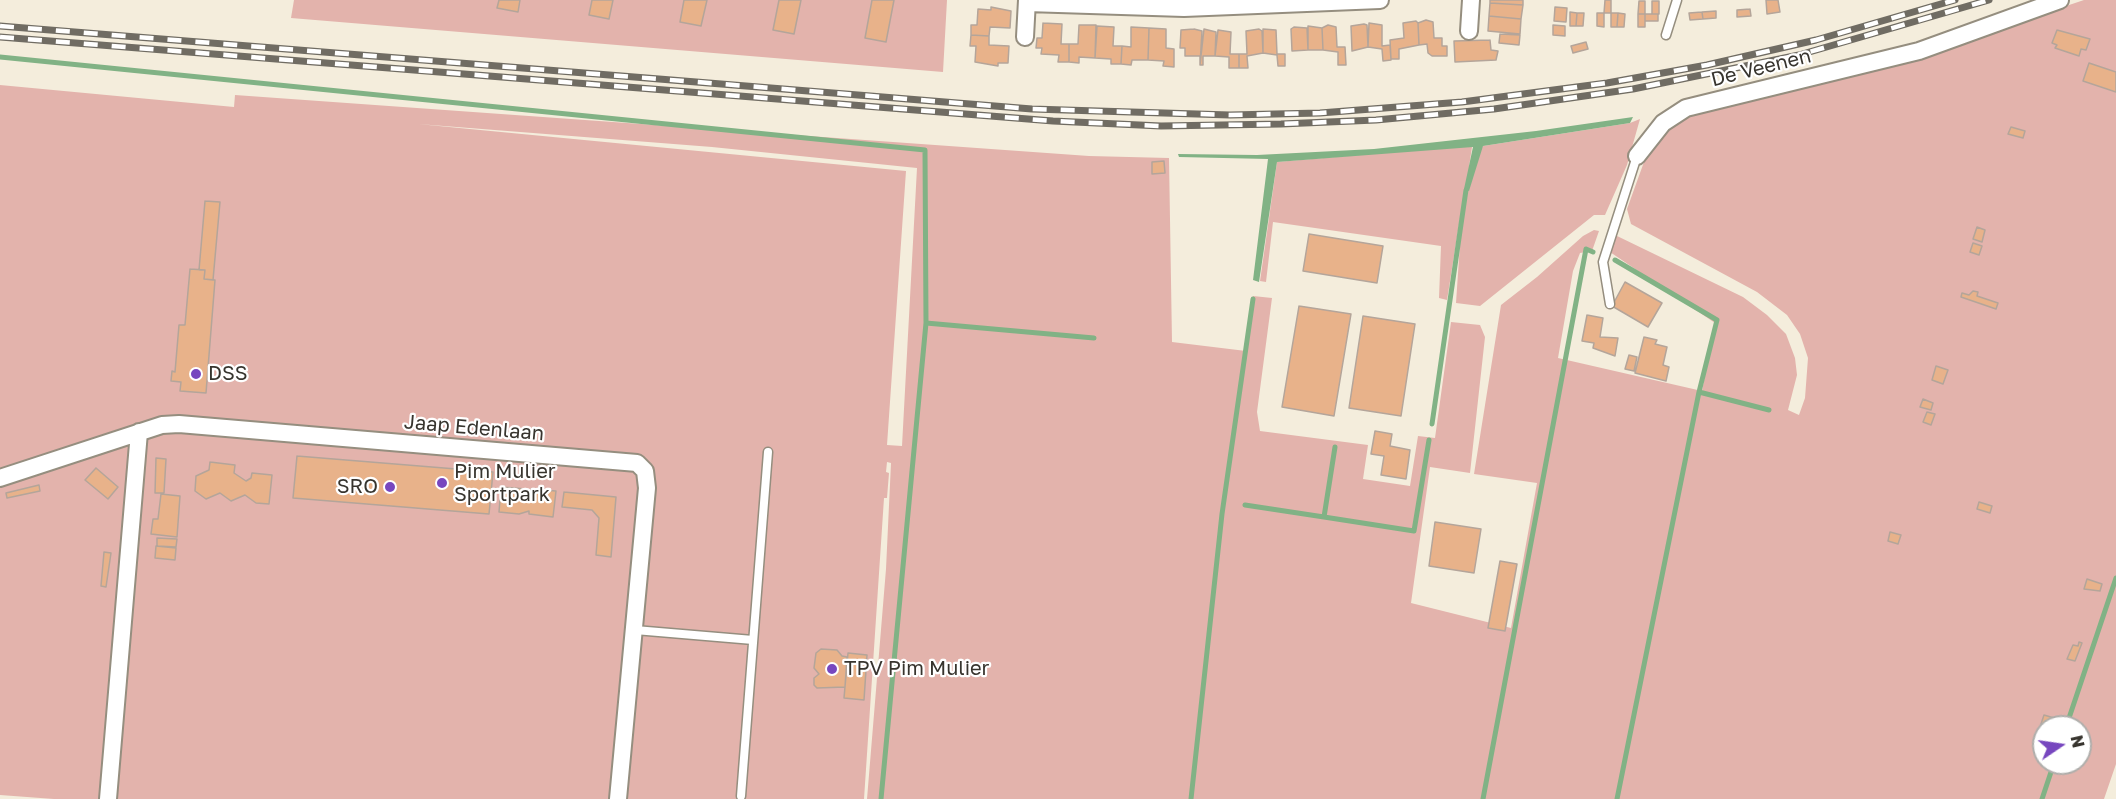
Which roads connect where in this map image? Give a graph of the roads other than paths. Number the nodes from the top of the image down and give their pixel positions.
1 (1380, 0) edge
2 (1471, 0) edge
3 (1677, 0) edge
4 (2060, 0) edge
5 (1027, 1) edge
6 (1469, 31) dead end
7 (1666, 35) dead end
8 (1025, 37) dead end
9 (1637, 156) joint
10 (1610, 304) dead end
11 (139, 432) junction
12 (768, 452) dead end
13 (0, 478) edge
14 (635, 630) junction
15 (753, 640) junction
16 (741, 796) dead end
17 (108, 799) edge
18 (618, 799) edge

1 - 5 street
2 - 6 street
3 - 7 lane
4 - 9 street, De Veenen
5 - 8 street
9 - 10 lane, De Veenen
11 - 13 street, Jaap Edenlaan
11 - 14 street, Jaap Edenlaan
11 - 17 street
12 - 15 lane
14 - 15 lane
14 - 18 street, Jaap Edenlaan
15 - 16 lane

